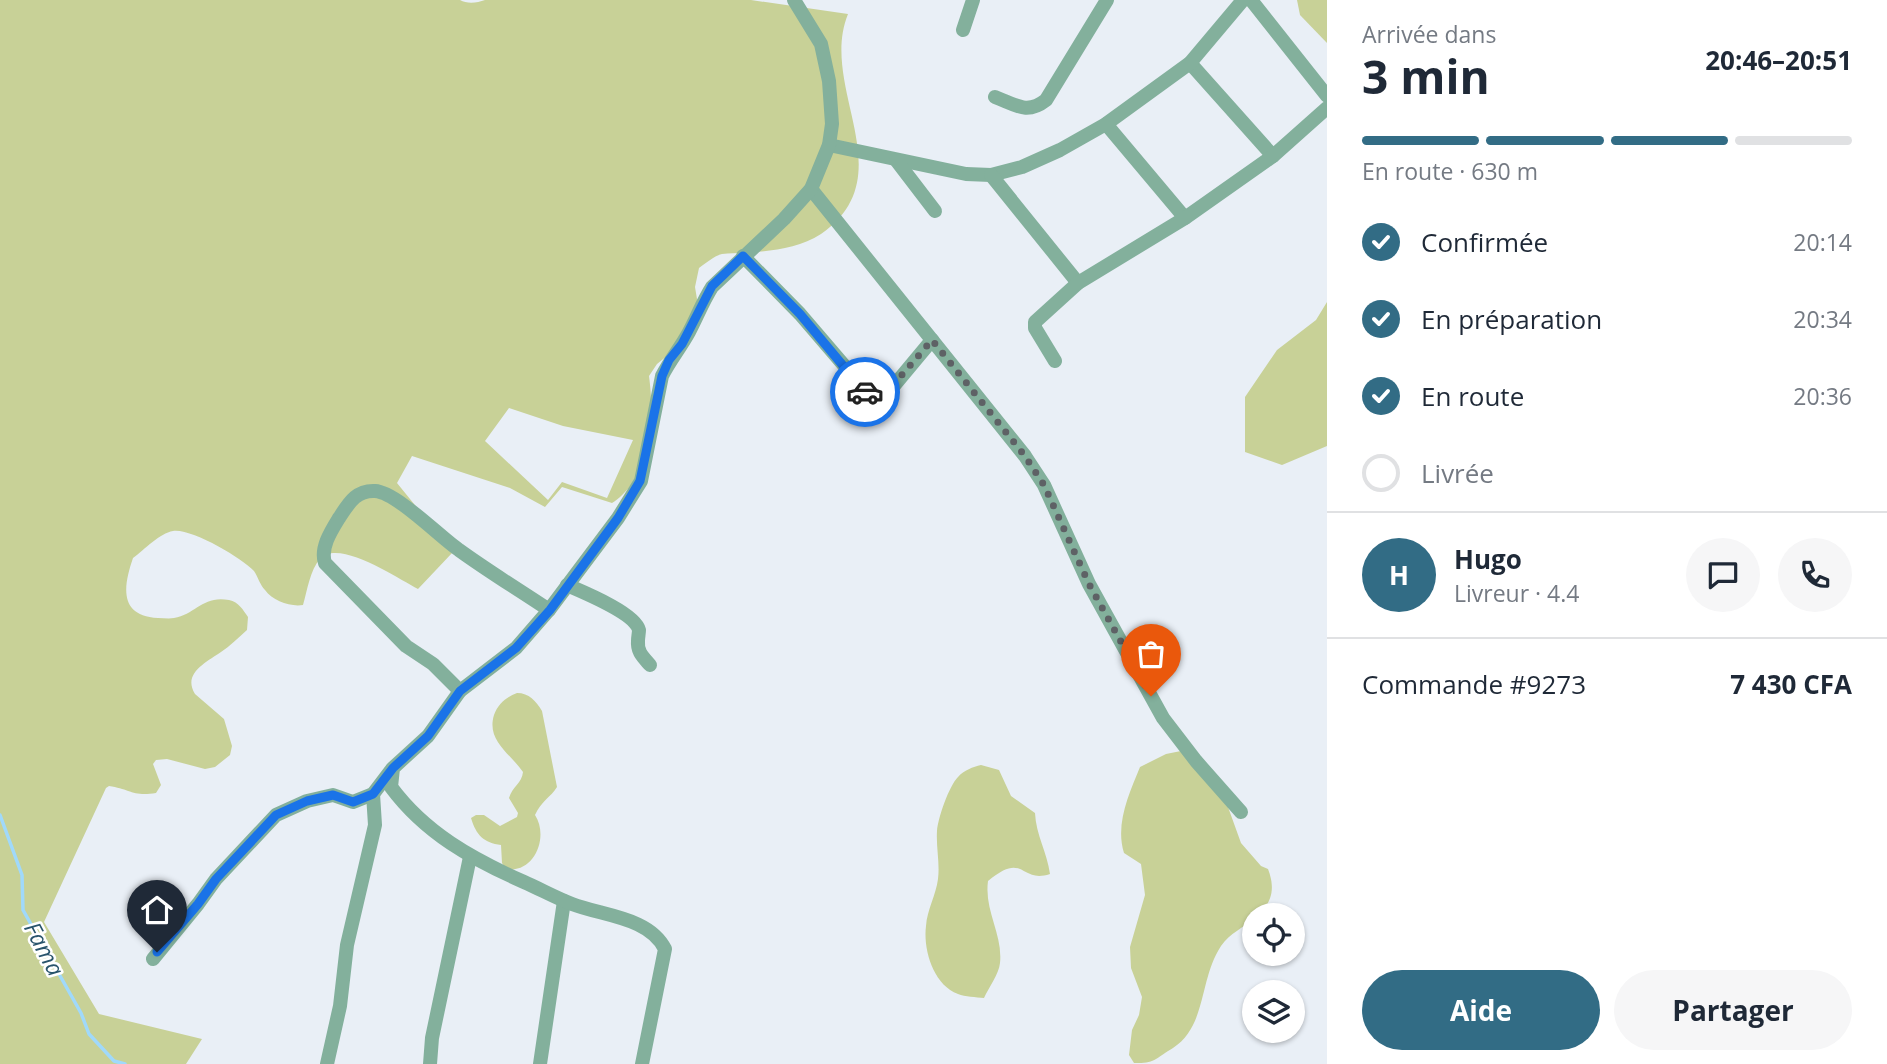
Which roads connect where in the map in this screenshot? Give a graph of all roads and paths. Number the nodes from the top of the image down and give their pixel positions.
1 (794, 0) edge
2 (973, 0) edge
3 (1107, 0) edge
4 (1240, 1) edge
5 (963, 30) dead end
6 (1190, 63) junction
7 (1327, 96) edge
8 (995, 97) dead end
9 (1327, 108) edge
10 (1106, 124) junction
11 (829, 145) junction
12 (1273, 156) junction
13 (896, 160) junction
14 (991, 175) junction
15 (811, 189) junction
16 (935, 211) dead end
17 (1185, 218) junction
18 (743, 256) junction
19 (1078, 283) junction
20 (932, 340) junction
21 (1055, 361) dead end
22 (567, 585) junction
23 (550, 610) junction
24 (650, 665) dead end
25 (460, 691) junction
26 (393, 768) junction
27 (373, 794) junction
28 (1241, 813) dead end
29 (470, 857) junction
30 (565, 901) junction
31 (153, 959) dead end
32 (327, 1064) edge
33 (430, 1064) edge
34 (540, 1064) edge
35 (642, 1064) edge

1 - 11 street
2 - 5 street
3 - 8 street
4 - 6 street
4 - 7 street
6 - 10 street
6 - 12 street
9 - 12 street
10 - 14 street
10 - 17 street
11 - 13 street
11 - 15 street
12 - 17 street
13 - 14 street
13 - 16 street
14 - 19 street
15 - 18 street
15 - 20 street
17 - 19 street
18 - 20 street
18 - 22 street
19 - 21 street
20 - 28 street
22 - 23 street
22 - 24 street
23 - 25 street
23 - 25 street
25 - 26 street
26 - 27 street
26 - 29 street
27 - 31 street
27 - 32 street
29 - 30 street
29 - 33 street
30 - 34 street
30 - 35 street

